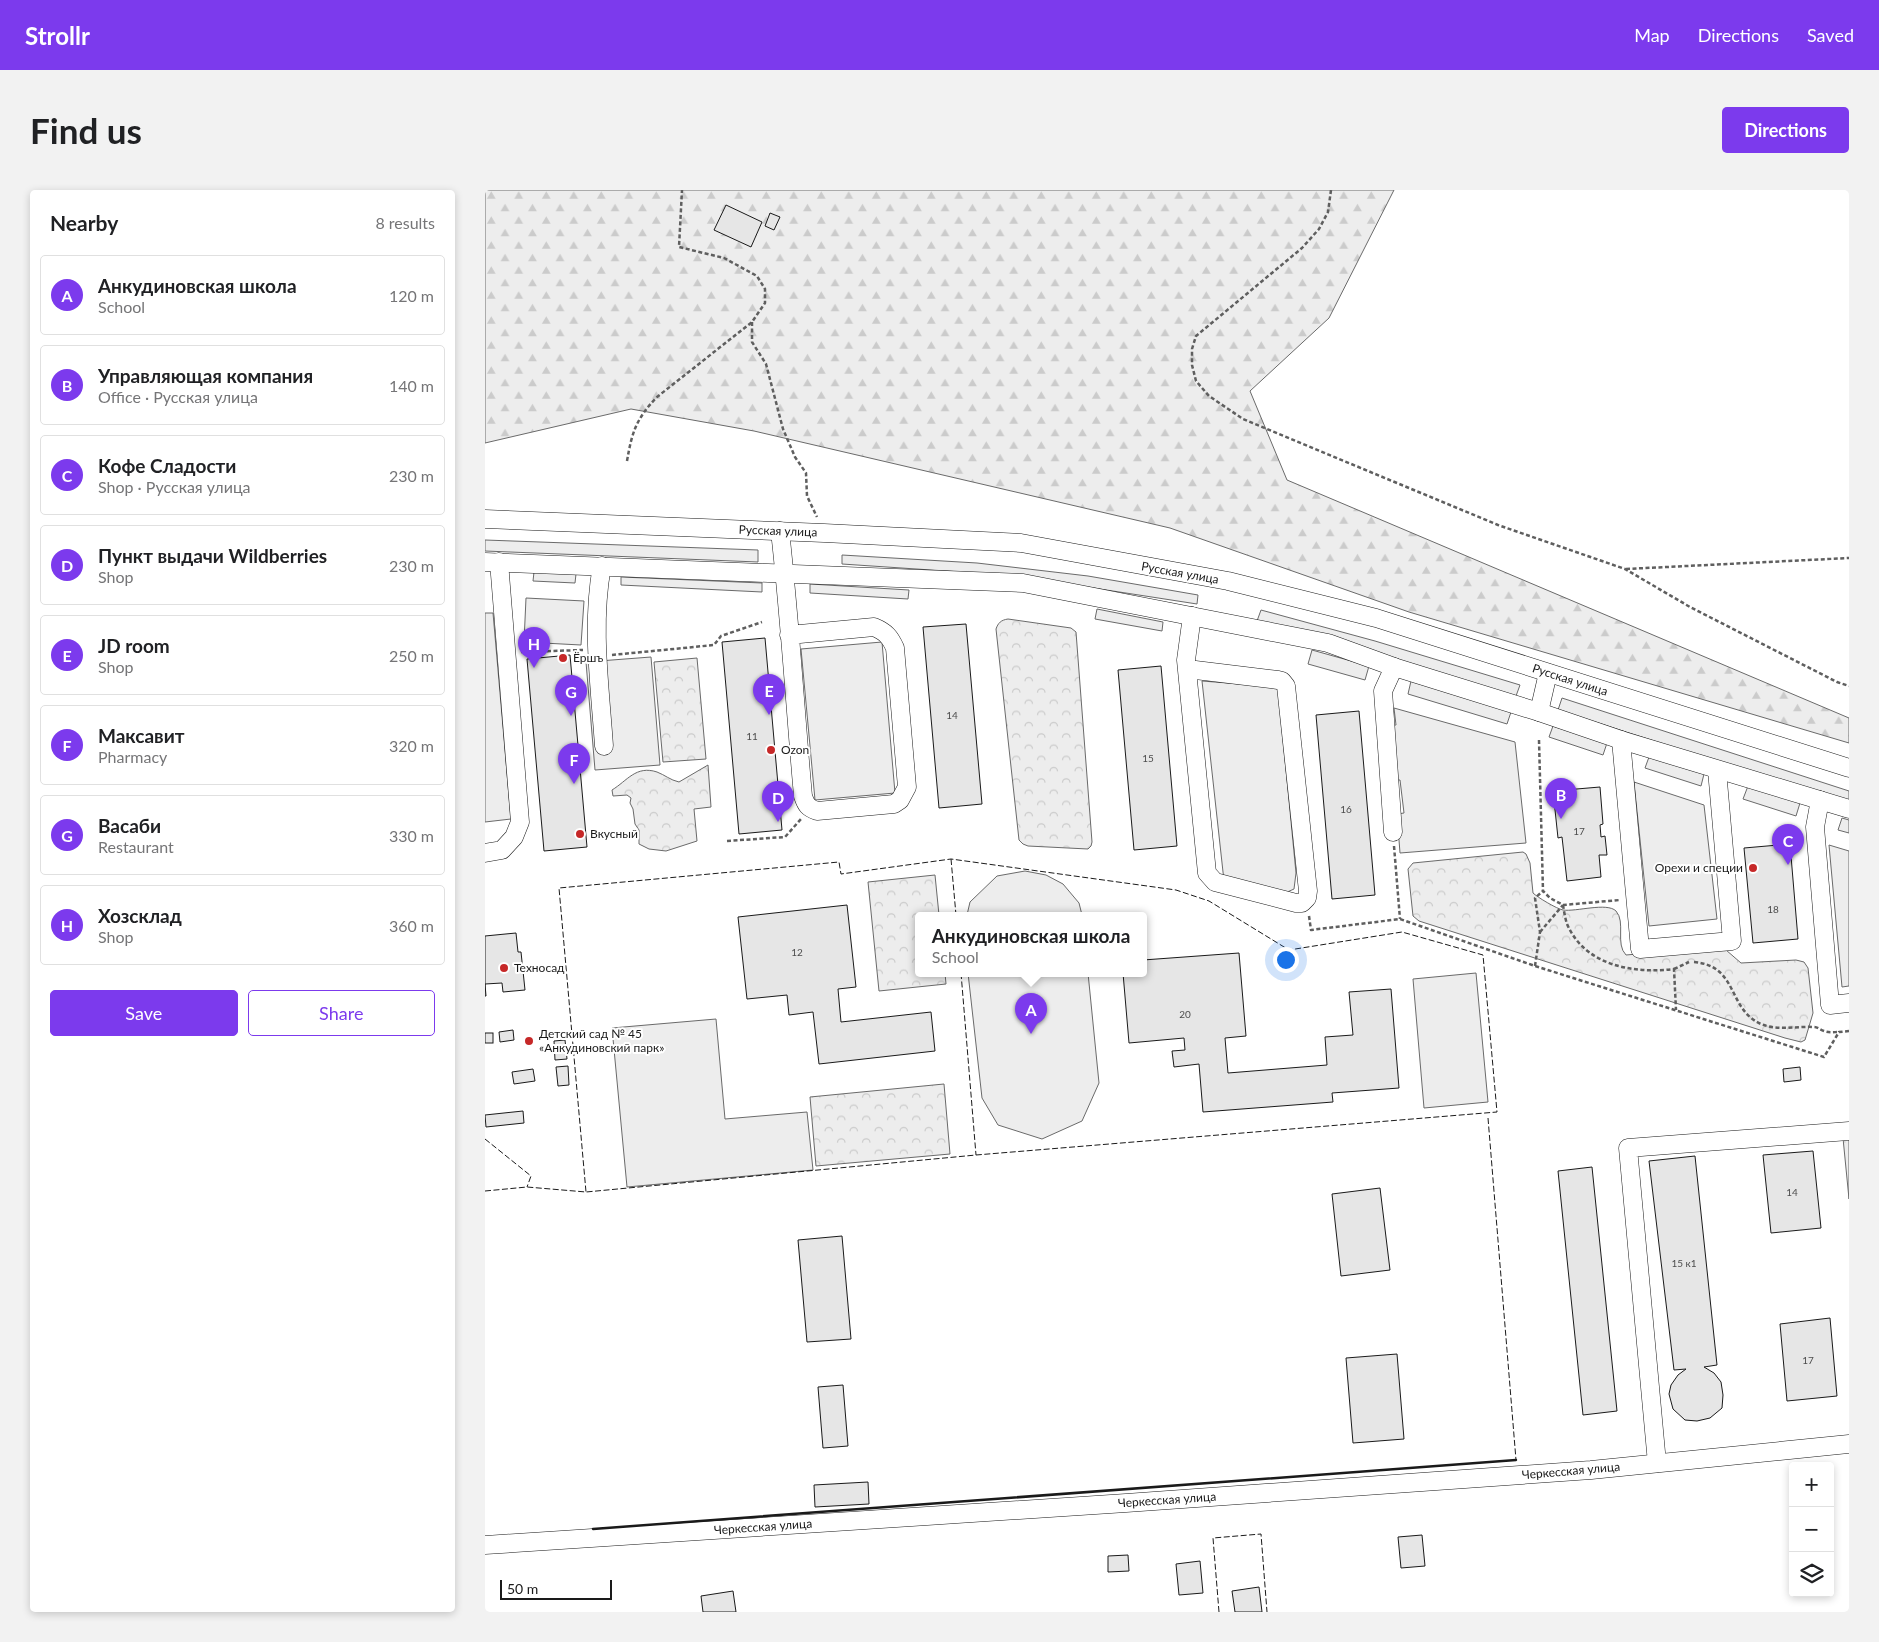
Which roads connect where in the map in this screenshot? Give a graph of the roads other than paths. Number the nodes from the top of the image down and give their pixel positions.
1 (485, 519) edge
2 (780, 531) junction
3 (492, 562) edge
4 (602, 566) junction
5 (784, 573) junction
6 (1192, 616) junction
7 (789, 635) junction
8 (1394, 667) junction
9 (1187, 669) junction
10 (1548, 672) junction
11 (1539, 712) junction
12 (1621, 740) junction
13 (603, 746) dead end
14 (1849, 768) edge
15 (1717, 770) junction
16 (1820, 800) junction
17 (1849, 809) edge
18 (1393, 832) road end
19 (485, 853) edge
20 (1849, 1004) edge
21 (1849, 1131) edge
22 (1849, 1444) edge
23 (1657, 1463) junction
24 (485, 1545) edge

1 - 2 street, Русская улица
2 - 5 street
2 - 10 street, Русская улица
3 - 4 street
3 - 19 street
4 - 5 street
4 - 13 street
5 - 6 street
5 - 7 street
6 - 8 street
6 - 9 street
7 - 7 street
8 - 11 street
8 - 18 street
9 - 9 street
10 - 11 street
10 - 14 street, Русская улица
11 - 12 street
12 - 15 street
12 - 15 street
15 - 16 street
16 - 17 street
16 - 20 street
21 - 23 street
22 - 23 street, Черкесская улица
23 - 24 street, Черкесская улица

